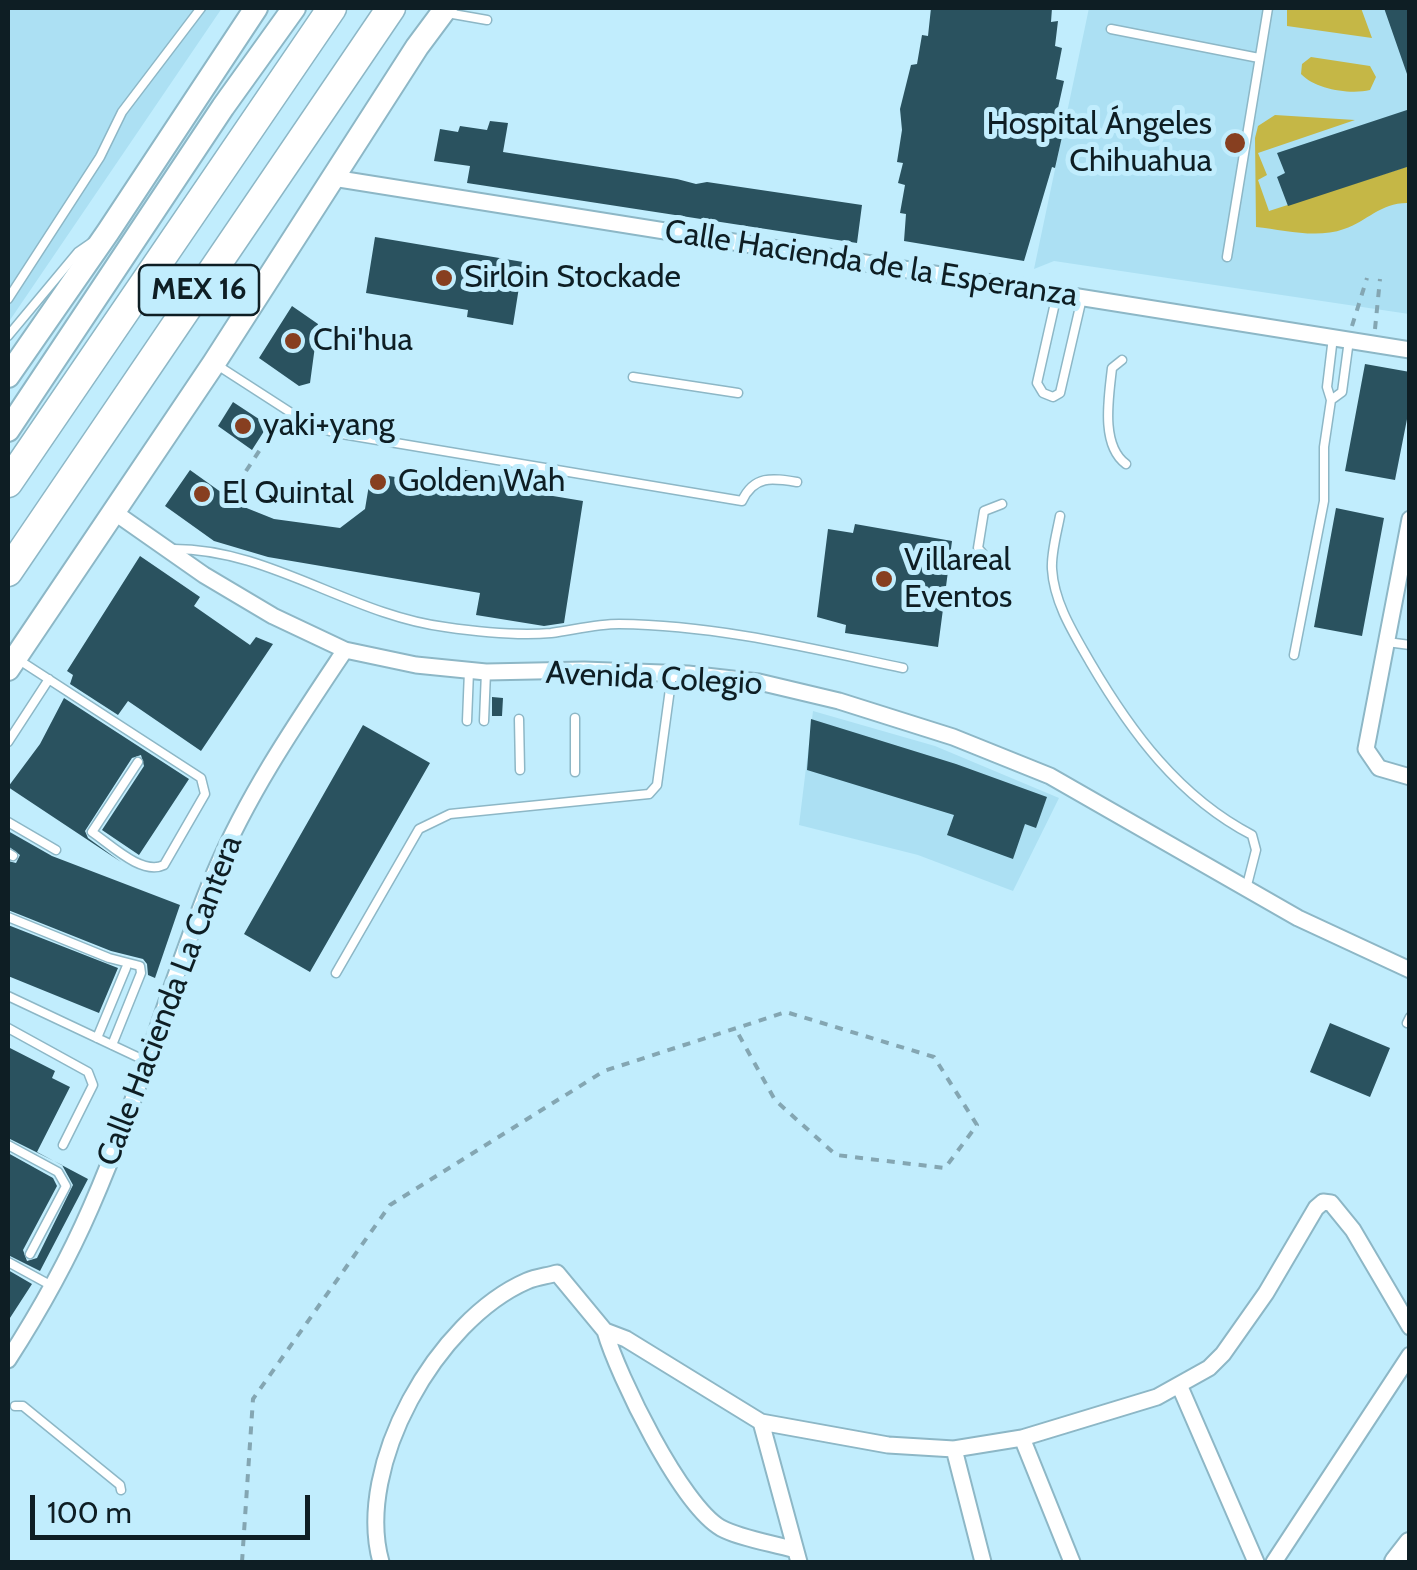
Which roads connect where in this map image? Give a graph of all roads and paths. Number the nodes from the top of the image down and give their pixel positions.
1 (201, 8) edge
2 (256, 8) edge
3 (294, 8) edge
4 (332, 8) edge
5 (391, 8) edge
6 (1268, 8) edge
7 (444, 10) edge
8 (487, 20) dead end
9 (1111, 28) dead end
10 (1260, 58) junction
11 (333, 178) junction
12 (108, 232) junction
13 (1227, 257) dead end
14 (1367, 278) dead end
15 (1380, 278) dead end
16 (1057, 294) junction
17 (1082, 298) junction
18 (8, 300) edge
19 (8, 336) edge
20 (1341, 339) junction
21 (1371, 344) junction
22 (1410, 350) edge
23 (1044, 352) junction
24 (1068, 358) junction
25 (1122, 360) dead end
26 (214, 363) junction
27 (1329, 369) junction
28 (1345, 372) junction
29 (8, 376) edge
30 (633, 378) dead end
31 (738, 392) dead end
32 (16, 400) edge
33 (1331, 400) junction
34 (286, 410) junction
35 (8, 430) edge
36 (1126, 464) dead end
37 (246, 472) dead end
38 (797, 482) dead end
39 (8, 483) edge
40 (1002, 504) dead end
41 (114, 512) junction
42 (1060, 516) dead end
43 (1410, 519) edge
44 (168, 549) junction
45 (991, 563) dead end
46 (8, 572) edge
47 (1387, 642) junction
48 (1410, 646) edge
49 (346, 650) junction
50 (1294, 655) dead end
51 (11, 663) edge
52 (903, 668) dead end
53 (478, 671) junction
54 (672, 674) junction
55 (49, 679) junction
56 (574, 718) dead end
57 (519, 719) dead end
58 (484, 720) dead end
59 (467, 721) dead end
60 (8, 742) edge
61 (138, 762) dead end
62 (520, 770) dead end
63 (574, 772) dead end
64 (1410, 777) edge
65 (8, 822) edge
66 (56, 850) dead end
67 (1246, 889) junction
68 (8, 917) edge
69 (126, 968) dead end
70 (1410, 970) edge
71 (336, 973) dead end
72 (8, 996) edge
73 (8, 1028) edge
74 (734, 1028) junction
75 (97, 1038) junction
76 (112, 1045) junction
77 (146, 1060) junction
78 (8, 1145) edge
79 (62, 1145) dead end
80 (30, 1254) dead end
81 (8, 1262) edge
82 (52, 1286) junction
83 (1410, 1327) edge
84 (605, 1331) junction
85 (1410, 1355) edge
86 (8, 1360) edge
87 (1180, 1387) junction
88 (15, 1406) dead end
89 (761, 1422) junction
90 (1022, 1438) junction
91 (954, 1449) junction
92 (121, 1490) dead end
93 (1410, 1544) edge
94 (797, 1556) edge
95 (242, 1562) edge
96 (381, 1562) edge
97 (983, 1562) edge
98 (1072, 1562) edge
99 (1256, 1562) edge
100 (1274, 1562) edge
101 (1396, 1562) edge

1 - 18 lane
2 - 12 main road
3 - 32 main road
4 - 39 highway, MEX 16
5 - 46 highway, MEX 16
6 - 10 lane
7 - 8 lane
7 - 11 main road
9 - 10 lane
10 - 13 lane
11 - 16 street, Calle Hacienda de la Esperanza
11 - 26 main road
12 - 19 lane
12 - 29 main road
14 - 20 path
15 - 21 path
16 - 17 street, Calle Hacienda de la Esperanza
16 - 23 lane
17 - 20 street, Calle Hacienda de la Esperanza
17 - 24 lane
20 - 21 street, Calle Hacienda de la Esperanza
20 - 27 lane
20 - 28 lane
21 - 22 street, Calle Hacienda de la Esperanza
23 - 24 lane
23 - 24 lane
25 - 36 lane
26 - 34 lane
26 - 41 main road
27 - 28 lane
27 - 33 lane
28 - 33 lane
30 - 31 lane
32 - 35 main road
33 - 50 lane
34 - 37 path
34 - 38 lane
40 - 45 lane
41 - 44 street, Avenida Colegio
41 - 51 main road
42 - 67 lane
43 - 47 street
44 - 49 street, Avenida Colegio
44 - 52 lane
47 - 48 lane
47 - 64 street
49 - 53 street, Avenida Colegio
49 - 77 street, Calle Hacienda La Cantera
51 - 55 lane
53 - 54 street, Avenida Colegio
53 - 58 lane
53 - 59 lane
54 - 67 street, Avenida Colegio
54 - 71 lane
55 - 60 lane
55 - 61 lane
56 - 63 lane
57 - 62 lane
65 - 66 lane
67 - 70 street, Avenida Colegio
68 - 76 lane
69 - 75 lane
72 - 75 lane
73 - 79 lane
74 - 74 path
74 - 95 path
75 - 76 lane
76 - 77 lane
77 - 82 street, Calle Hacienda La Cantera
78 - 80 lane
81 - 82 lane
82 - 86 street, Calle Hacienda La Cantera
83 - 87 street
84 - 89 street
84 - 94 street
84 - 96 street
85 - 100 street
87 - 90 street
87 - 99 street
88 - 92 lane
89 - 91 street
89 - 94 street
90 - 91 street
90 - 98 street
91 - 97 street
93 - 101 main road

